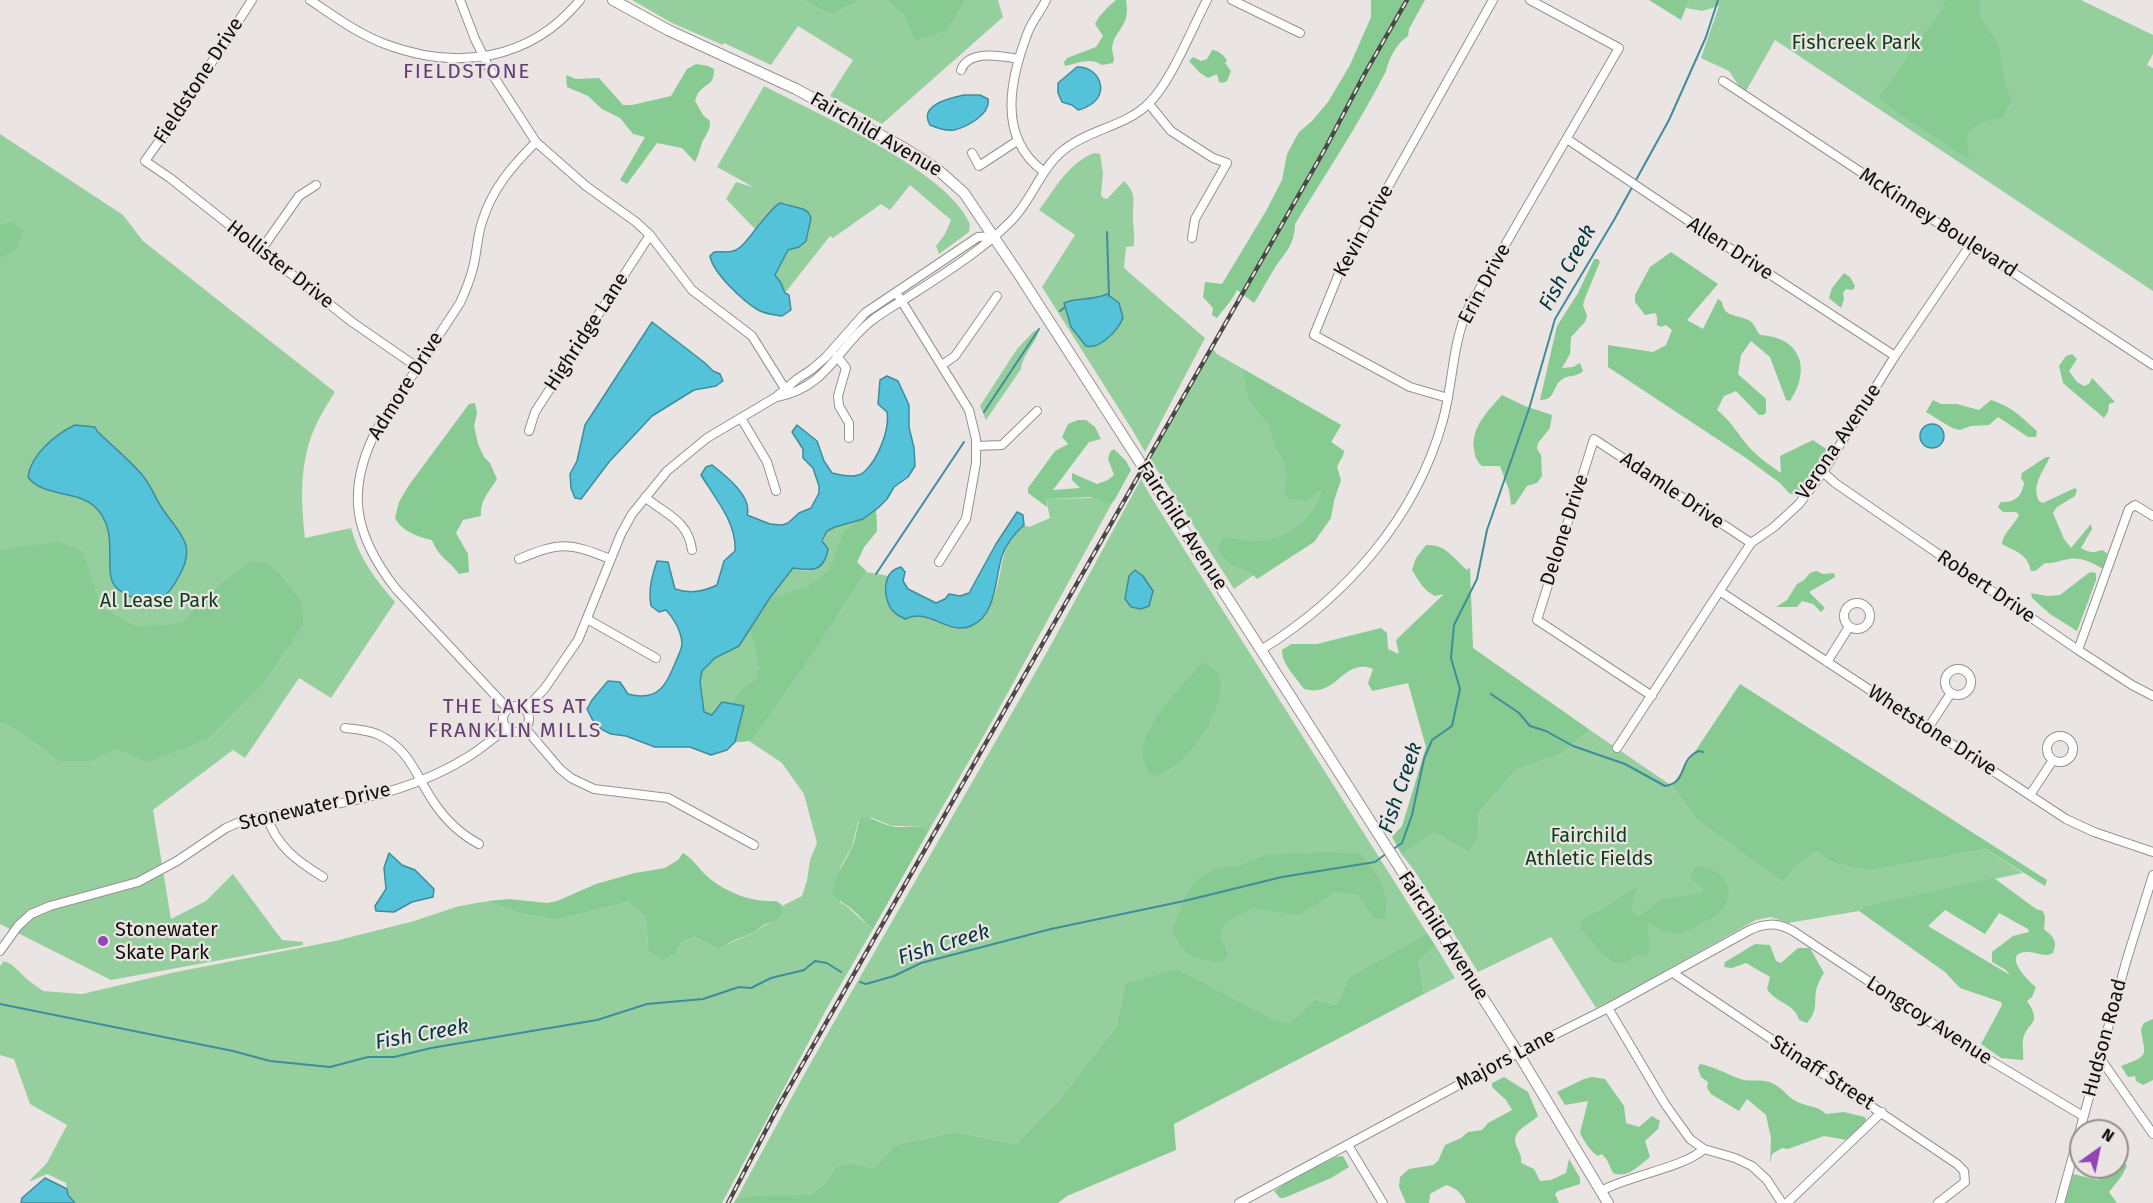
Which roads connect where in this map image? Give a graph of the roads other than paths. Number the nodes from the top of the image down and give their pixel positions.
1 (252, 0) edge
2 (310, 0) edge
3 (460, 0) edge
4 (580, 0) edge
5 (613, 0) edge
6 (1046, 0) edge
7 (1207, 0) edge
8 (1232, 0) edge
9 (1493, 0) edge
10 (1530, 0) edge
11 (1300, 33) dead end
12 (483, 56) junction
13 (1019, 59) junction
14 (961, 70) dead end
15 (1723, 81) dead end
16 (1149, 104) junction
17 (1567, 139) junction
18 (1017, 141) junction
19 (536, 142) junction
20 (972, 153) dead end
21 (145, 161) joint
22 (1043, 171) junction
23 (316, 185) dead end
24 (650, 235) junction
25 (994, 236) junction
26 (1192, 238) dead end
27 (1971, 244) junction
28 (261, 250) junction
29 (896, 291) junction
30 (997, 296) dead end
31 (902, 301) junction
32 (1896, 356) junction
33 (838, 357) junction
34 (942, 365) junction
35 (2153, 365) edge
36 (417, 367) junction
37 (787, 391) junction
38 (1448, 398) junction
39 (1037, 411) dead end
40 (741, 418) junction
41 (529, 431) dead end
42 (849, 438) dead end
43 (1594, 440) joint
44 (976, 446) junction
45 (1823, 472) junction
46 (776, 491) dead end
47 (645, 497) junction
48 (2153, 516) edge
49 (1751, 543) junction
50 (692, 550) dead end
51 (519, 559) dead end
52 (609, 559) junction
53 (939, 562) dead end
54 (1721, 592) junction
55 (587, 619) junction
56 (1849, 627) dead end
57 (1261, 650) junction
58 (2078, 650) junction
59 (656, 658) dead end
60 (1827, 662) junction
61 (1951, 693) dead end
62 (1652, 696) junction
63 (2153, 696) edge
64 (508, 709) junction
65 (525, 710) junction
66 (345, 728) dead end
67 (507, 728) junction
68 (525, 728) junction
69 (1928, 728) junction
70 (1617, 748) dead end
71 (2053, 760) dead end
72 (422, 781) junction
73 (2030, 795) junction
74 (267, 816) junction
75 (479, 844) dead end
76 (754, 845) dead end
77 (2153, 852) edge
78 (2153, 875) edge
79 (323, 877) dead end
80 (1776, 924) joint
81 (0, 951) edge
82 (1673, 973) junction
83 (1608, 1008) junction
84 (1518, 1053) junction
85 (2100, 1058) junction
86 (1882, 1112) junction
87 (2083, 1116) junction
88 (2153, 1134) edge
89 (1348, 1145) junction
90 (1704, 1149) junction
91 (1601, 1191) junction
92 (1239, 1203) edge
93 (1383, 1203) edge
94 (1608, 1203) edge
95 (1782, 1203) edge
96 (1787, 1203) edge
97 (1938, 1203) edge
98 (2060, 1203) edge

1 - 21 street, Fieldstone Drive
2 - 12 street
3 - 12 street
4 - 12 street
5 - 25 main road, Fairchild Avenue
6 - 13 street
7 - 16 street
8 - 11 street
9 - 38 street, Kevin Drive
10 - 17 street, Erin Drive
12 - 19 street
13 - 14 street
13 - 18 street
15 - 27 street, McKinney Boulevard
16 - 22 street
16 - 26 street
17 - 32 street, Allen Drive
17 - 38 street, Erin Drive
18 - 20 street
18 - 22 street
19 - 24 street
19 - 36 street, Admore Drive
21 - 28 street, Hollister Drive
22 - 25 street
23 - 28 street
24 - 37 street
24 - 41 street, Highridge Lane
25 - 29 street
25 - 31 street
25 - 57 main road, Fairchild Avenue
27 - 32 street, Verona Avenue
27 - 35 street, McKinney Boulevard
28 - 36 street, Hollister Drive
29 - 31 street
29 - 37 street
30 - 34 street
31 - 33 street
31 - 34 street
32 - 45 street, Verona Avenue
33 - 37 street
33 - 42 street
34 - 44 street
36 - 64 street, Admore Drive
37 - 40 street
38 - 57 street, Erin Drive
39 - 44 street
40 - 46 street
40 - 47 street
43 - 49 street, Adamle Drive
43 - 62 street, Delone Drive
44 - 53 street
45 - 49 street, Verona Avenue
45 - 58 street, Robert Drive
47 - 50 street
47 - 52 street
48 - 58 street
49 - 54 street, Verona Avenue
51 - 52 street
52 - 55 street
54 - 60 street, Whetstone Drive
54 - 62 street, Verona Avenue
55 - 59 street
55 - 65 street
56 - 60 street
57 - 84 main road, Fairchild Avenue
58 - 63 street, Robert Drive
60 - 69 street, Whetstone Drive
61 - 69 street
62 - 70 street, Verona Avenue
64 - 65 street
64 - 67 street
65 - 68 street
66 - 72 street
67 - 68 street
67 - 72 street, Stonewater Drive
68 - 76 street
69 - 73 street, Whetstone Drive
71 - 73 street
72 - 74 street, Stonewater Drive
72 - 75 street
73 - 77 street, Whetstone Drive
74 - 79 street
74 - 81 street, Stonewater Drive
78 - 85 street, Hudson Road
80 - 82 street, Majors Lane
80 - 87 street, Longcoy Avenue
82 - 83 street, Majors Lane
82 - 86 street, Stinaff Street
83 - 84 street, Majors Lane
83 - 90 street
84 - 89 street, Majors Lane
84 - 91 main road, Fairchild Avenue
85 - 87 street, Hudson Road
85 - 88 street
86 - 96 street
86 - 97 street, Stinaff Street
87 - 98 street, Hudson Road
89 - 92 street, Majors Lane
89 - 93 street
90 - 91 street
90 - 95 street
91 - 94 main road, Fairchild Avenue

